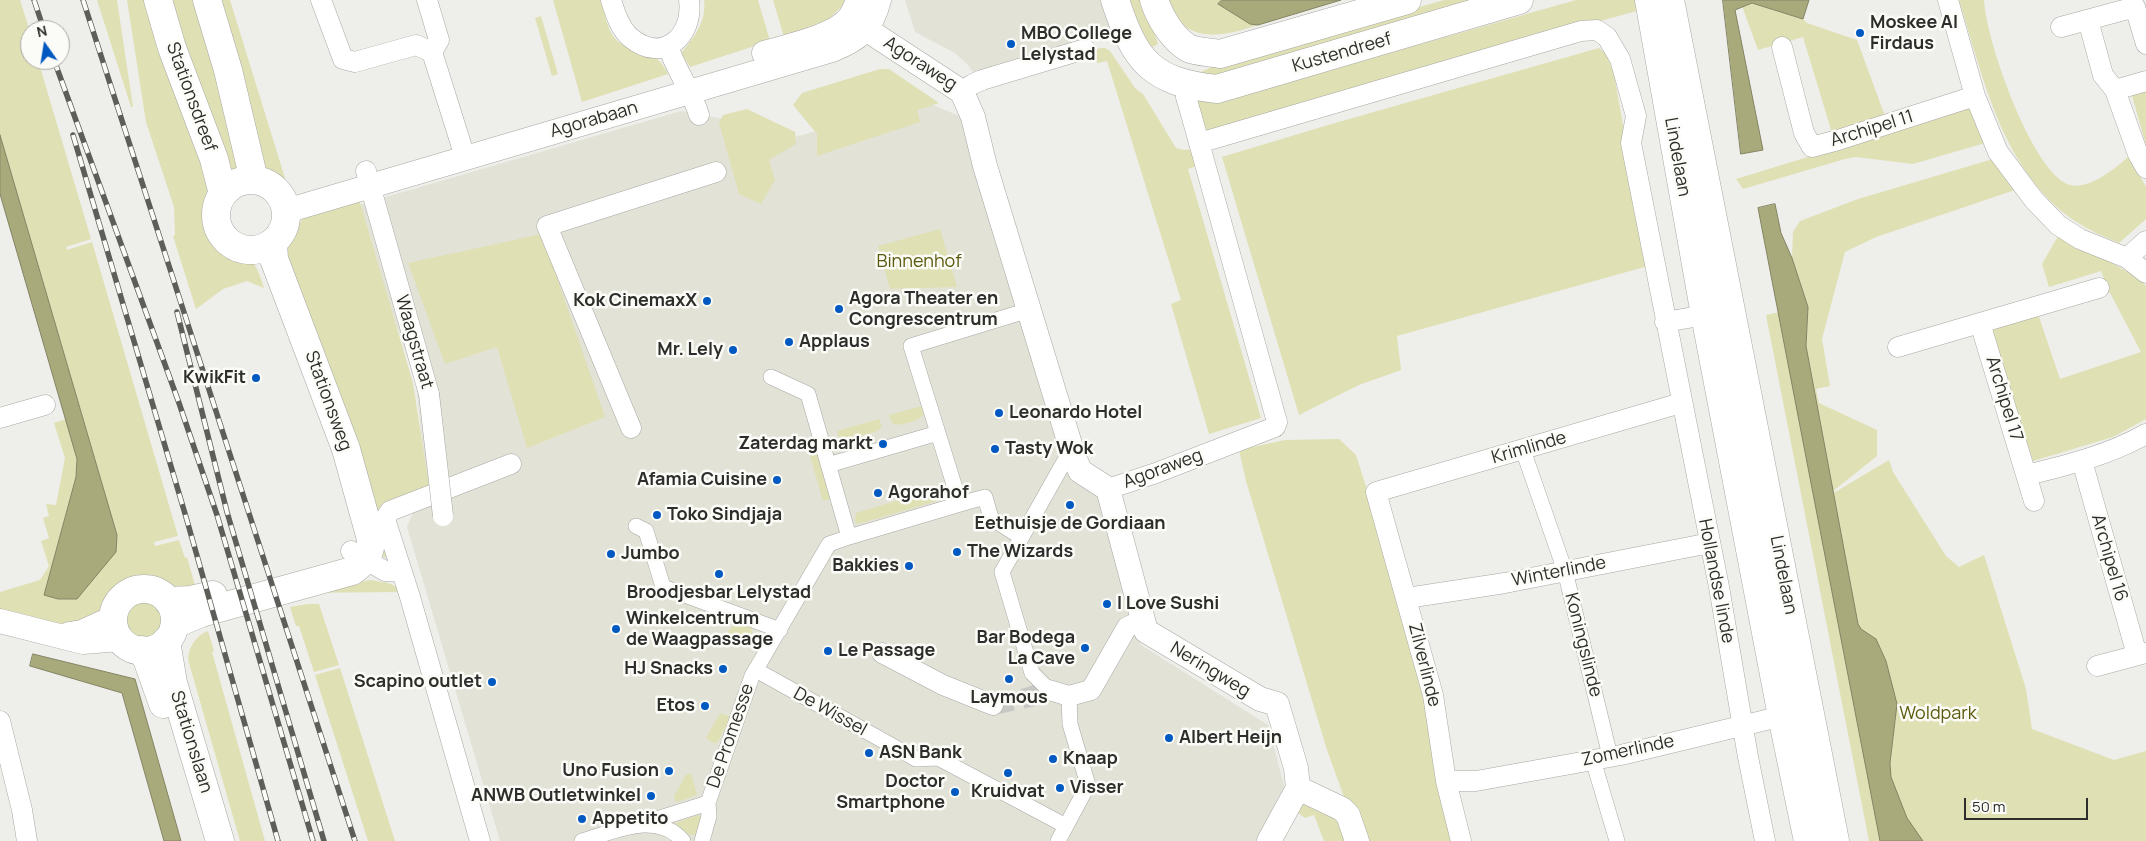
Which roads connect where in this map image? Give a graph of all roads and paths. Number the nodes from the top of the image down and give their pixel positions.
1 (158, 0) edge
2 (207, 0) edge
3 (321, 0) edge
4 (427, 0) edge
5 (611, 0) edge
6 (689, 0) edge
7 (879, 0) edge
8 (1115, 0) edge
9 (1154, 0) edge
10 (1407, 0) edge
11 (1520, 0) edge
12 (1649, 0) edge
13 (1670, 0) edge
14 (1948, 0) edge
15 (858, 16) edge
16 (2088, 20) junction
17 (2061, 28) dead end
18 (2146, 44) edge
19 (668, 46) junction
20 (1782, 47) dead end
21 (1085, 49) dead end
22 (432, 52) junction
23 (682, 79) junction
24 (2146, 81) edge
25 (1176, 82) junction
26 (2115, 90) junction
27 (962, 92) junction
28 (1975, 96) junction
29 (699, 115) dead end
30 (1200, 143) junction
31 (463, 150) junction
32 (2146, 168) edge
33 (716, 172) dead end
34 (368, 178) junction
35 (254, 180) junction
36 (223, 194) junction
37 (283, 203) junction
38 (2146, 241) edge
39 (262, 246) junction
40 (2127, 258) junction
41 (2146, 273) edge
42 (2099, 288) dead end
43 (1029, 310) junction
44 (1732, 310) junction
45 (1705, 315) junction
46 (1665, 322) junction
47 (1980, 323) junction
48 (1898, 347) dead end
49 (771, 377) dead end
50 (1681, 404) junction
51 (44, 405) dead end
52 (0, 418) edge
53 (631, 428) dead end
54 (938, 433) junction
55 (2146, 434) edge
56 (1523, 450) junction
57 (1073, 454) junction
58 (2082, 461) junction
59 (511, 464) dead end
60 (828, 465) junction
61 (2027, 475) junction
62 (1108, 489) junction
63 (1376, 492) joint
64 (2034, 501) dead end
65 (960, 504) junction
66 (443, 516) dead end
67 (636, 526) dead end
68 (849, 536) junction
69 (1021, 536) junction
70 (1710, 543) junction
71 (358, 556) junction
72 (1565, 570) junction
73 (402, 572) junction
74 (1407, 598) junction
75 (1143, 620) junction
76 (0, 621) edge
77 (147, 629) junction
78 (780, 630) junction
79 (882, 654) dead end
80 (2141, 654) edge
81 (2098, 666) dead end
82 (756, 670) junction
83 (1049, 690) joint
84 (1069, 696) junction
85 (993, 705) tunnel mouth
86 (1809, 710) junction
87 (1782, 716) junction
88 (0, 721) edge
89 (1742, 724) junction
90 (1601, 758) junction
91 (1446, 782) junction
92 (1298, 788) junction
93 (708, 803) junction
94 (641, 824) junction
95 (1066, 826) junction
96 (27, 841) edge
97 (204, 841) edge
98 (220, 841) edge
99 (480, 841) edge
100 (582, 841) edge
101 (683, 841) edge
102 (702, 841) edge
103 (1058, 841) edge
104 (1269, 841) edge
105 (1357, 841) edge
106 (1461, 841) edge
107 (1617, 841) edge
108 (1765, 841) edge
109 (1808, 841) edge
110 (1835, 841) edge

1 - 36 main road, Stationsdreef
2 - 35 main road, Stationsdreef
3 - 22 street
4 - 22 street
5 - 19 street
6 - 19 street
7 - 15 street, Agorabaan
8 - 25 main road
9 - 10 main road, Kustendreef
11 - 25 main road, Kustendreef
12 - 45 main road, Lindelaan
13 - 44 main road, Lindelaan
14 - 28 street
15 - 23 street, Agorabaan
15 - 27 street, Agoraweg
16 - 17 street
16 - 18 street
16 - 26 street
19 - 23 street
20 - 28 street, Archipel 11
21 - 27 street
22 - 31 street
23 - 29 street
23 - 31 street, Agorabaan
24 - 26 street
25 - 30 street, Agoraweg
26 - 32 street
27 - 43 street, Agoraweg
28 - 40 street
30 - 46 street, Hollandse linde
30 - 62 street, Agoraweg
31 - 34 street, Agorabaan
33 - 53 street
34 - 37 street, Agorabaan
34 - 66 street, Waagstraat, bridge
35 - 36 main road
35 - 37 main road
36 - 39 main road
37 - 39 main road
38 - 40 street
39 - 71 main road, Stationsweg
40 - 41 street
42 - 47 street
43 - 54 street
43 - 57 street, Agoraweg
44 - 45 street
44 - 86 main road, Lindelaan
45 - 46 street
45 - 87 main road, Lindelaan
46 - 50 street, Hollandse linde
47 - 48 street
47 - 61 street, Archipel 17
49 - 60 street
50 - 56 street, Krimlinde
50 - 70 street, Hollandse linde
51 - 52 street
54 - 60 street
54 - 65 street
55 - 58 street
56 - 63 street, Krimlinde
56 - 72 street, Koningslinde
57 - 62 street, Agoraweg
57 - 69 street
58 - 61 street
58 - 80 street, Archipel 16
59 - 73 street
60 - 68 street
61 - 64 street, Archipel 17
62 - 75 street, Neringweg
63 - 74 street, Zilverlinde
65 - 68 street
65 - 69 street
67 - 78 street
68 - 78 street
69 - 83 street
70 - 72 street, Winterlinde
70 - 89 street, Hollandse linde
71 - 73 street
71 - 77 main road
72 - 74 street, Winterlinde
72 - 90 street, Koningslinde
73 - 99 street
74 - 91 street, Zilverlinde
75 - 84 street
75 - 92 street, Neringweg
76 - 77 street
77 - 97 main road, Stationslaan
77 - 98 main road, Stationslaan
78 - 82 street
79 - 85 street
80 - 81 street, Archipel 16
82 - 93 street, De Promesse
82 - 95 street, De Wissel
83 - 84 street
84 - 95 street
86 - 87 street, Zomerlinde
86 - 110 main road, Lindelaan
87 - 89 street, Zomerlinde
87 - 109 main road, Lindelaan
88 - 96 street
89 - 90 street, Zomerlinde
89 - 108 street, Hollandse linde
90 - 91 street, Zomerlinde
90 - 107 street, Koningslinde
91 - 106 street, Zilverlinde
92 - 104 street
92 - 105 street
93 - 94 street, De Promesse
93 - 102 street, De Promesse
94 - 100 street, De Promesse
94 - 101 street, De Promesse
95 - 103 street

